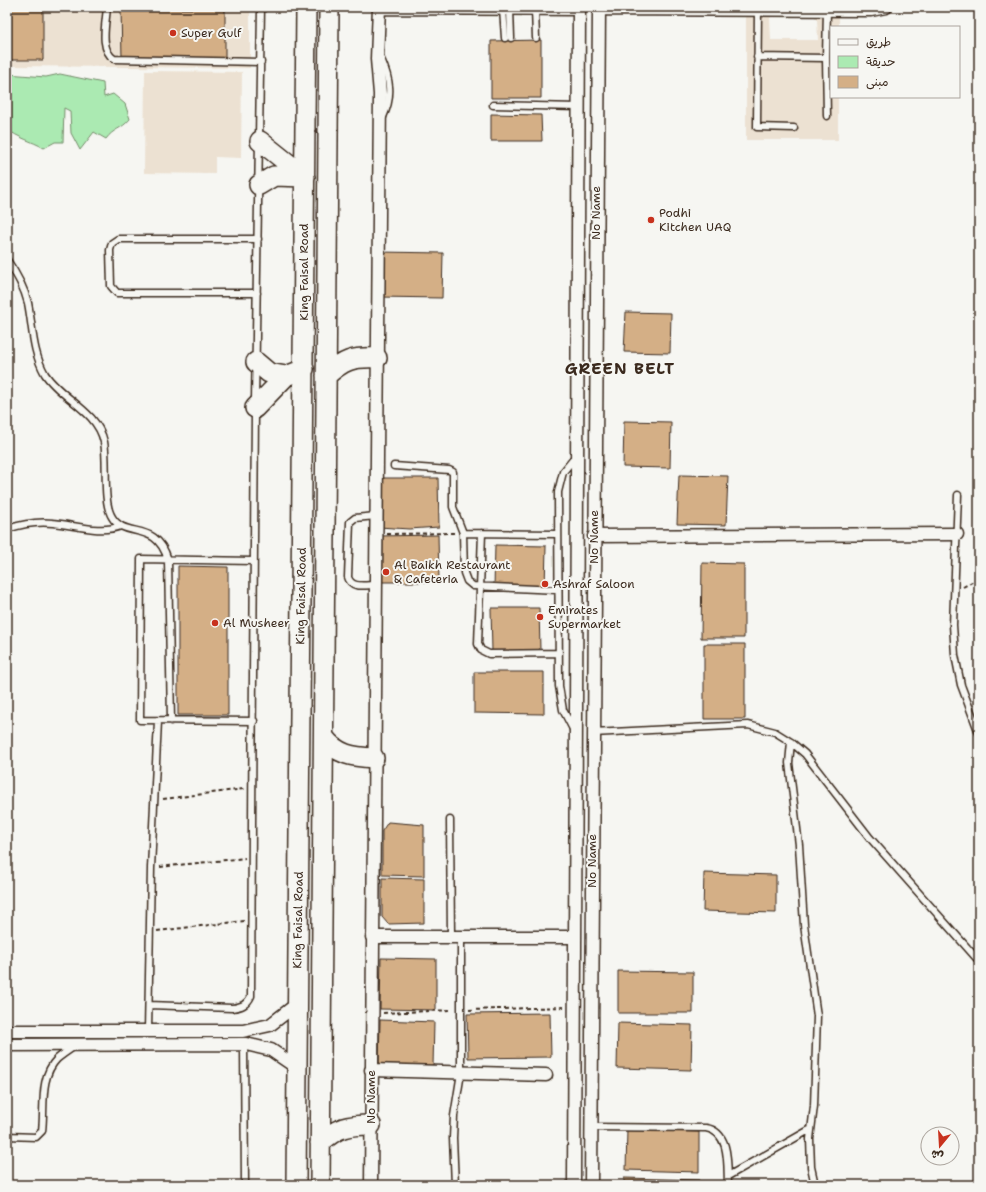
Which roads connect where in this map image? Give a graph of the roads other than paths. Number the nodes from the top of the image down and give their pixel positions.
1 (107, 7) edge
2 (261, 7) edge
3 (306, 7) edge
4 (329, 7) edge
5 (886, 7) edge
6 (379, 8) edge
7 (579, 8) edge
8 (599, 8) edge
9 (758, 8) junction
10 (827, 8) junction
11 (507, 9) junction
12 (535, 9) junction
13 (508, 38) dead end
14 (536, 38) dead end
15 (757, 57) junction
16 (826, 58) junction
17 (261, 62) junction
18 (493, 105) dead end
19 (578, 107) junction
20 (827, 116) dead end
21 (794, 128) dead end
22 (260, 141) junction
23 (305, 177) junction
24 (259, 185) junction
25 (258, 239) junction
26 (7, 260) edge
27 (257, 293) junction
28 (377, 358) junction
29 (256, 362) junction
30 (295, 372) junction
31 (326, 376) junction
32 (255, 408) junction
33 (576, 456) junction
34 (394, 466) dead end
35 (958, 495) dead end
36 (376, 516) junction
37 (121, 526) junction
38 (7, 529) edge
39 (463, 533) junction
40 (482, 533) junction
41 (558, 534) junction
42 (957, 534) junction
43 (594, 536) junction
44 (168, 560) junction
45 (253, 561) junction
46 (375, 585) junction
47 (480, 587) junction
48 (558, 590) junction
49 (559, 653) junction
50 (158, 720) junction
51 (171, 721) junction
52 (254, 721) junction
53 (575, 732) junction
54 (593, 733) junction
55 (979, 733) edge
56 (324, 737) junction
57 (791, 742) junction
58 (374, 758) junction
59 (450, 820) dead end
60 (372, 937) junction
61 (456, 937) junction
62 (575, 937) junction
63 (979, 961) edge
64 (297, 1004) junction
65 (149, 1005) junction
66 (7, 1031) edge
67 (51, 1031) junction
68 (148, 1031) junction
69 (51, 1044) junction
70 (76, 1044) junction
71 (149, 1044) junction
72 (244, 1044) junction
73 (7, 1045) edge
74 (296, 1067) junction
75 (371, 1070) junction
76 (461, 1072) junction
77 (546, 1075) dead end
78 (371, 1125) junction
79 (591, 1127) junction
80 (811, 1128) junction
81 (7, 1136) edge
82 (320, 1143) junction
83 (728, 1176) junction
84 (245, 1185) edge
85 (296, 1185) edge
86 (320, 1185) edge
87 (371, 1185) edge
88 (455, 1185) edge
89 (574, 1185) edge
90 (591, 1185) edge
91 (728, 1185) edge
92 (815, 1185) edge

1 - 17 lane
2 - 17 lane
3 - 23 main road, King Faisal Road
4 - 31 main road, King Faisal Road
5 - 10 street, No Name
6 - 11 street, No Name
6 - 28 street, No Name
7 - 12 street, No Name
7 - 19 street, No Name
8 - 9 street, No Name
8 - 43 street, No Name
9 - 10 street, No Name
9 - 15 lane
10 - 16 lane
11 - 12 street, No Name
11 - 13 lane
12 - 14 lane
15 - 16 lane
15 - 21 lane
16 - 20 lane
17 - 22 lane
18 - 19 lane
19 - 33 street, No Name
22 - 23 main road
22 - 24 lane
23 - 24 main road
23 - 30 main road, King Faisal Road
24 - 25 lane
25 - 27 lane
25 - 27 lane
26 - 37 lane
27 - 29 lane
28 - 31 main road
28 - 36 street, No Name
29 - 30 main road
29 - 32 lane
30 - 32 main road
30 - 64 main road, King Faisal Road
31 - 56 main road, King Faisal Road
32 - 45 lane
33 - 41 lane
33 - 53 street, No Name
34 - 39 lane
35 - 42 lane
36 - 46 street, No Name
36 - 46 lane
37 - 38 lane
37 - 44 lane
39 - 40 lane
39 - 47 lane
40 - 41 lane
40 - 47 lane
41 - 48 lane
42 - 43 street
42 - 55 lane
43 - 54 street, No Name
44 - 45 lane
44 - 50 lane
44 - 51 lane
45 - 52 lane
46 - 58 street, No Name
47 - 48 lane
47 - 49 lane
48 - 49 lane
49 - 53 lane
50 - 51 lane
50 - 65 lane
51 - 52 lane
52 - 65 lane
53 - 62 street, No Name
54 - 57 lane
54 - 79 street, No Name
56 - 58 main road
56 - 82 main road, King Faisal Road
57 - 63 lane
57 - 80 lane
58 - 60 street, No Name
59 - 61 lane
60 - 61 street
60 - 75 street, No Name
61 - 62 street
61 - 76 lane
62 - 89 street, No Name
64 - 68 street
64 - 74 main road, King Faisal Road
65 - 68 lane
66 - 67 street
67 - 68 street
67 - 69 street
68 - 71 street
69 - 70 street
69 - 73 street
70 - 71 street
70 - 81 lane
71 - 72 street
72 - 74 street
72 - 84 lane
74 - 85 main road, King Faisal Road
75 - 76 street
75 - 78 street, No Name
76 - 77 street
76 - 88 lane
78 - 82 main road
78 - 87 street, No Name
79 - 83 lane
79 - 90 street, No Name
80 - 83 lane
80 - 92 lane
82 - 86 main road, King Faisal Road
83 - 91 lane

